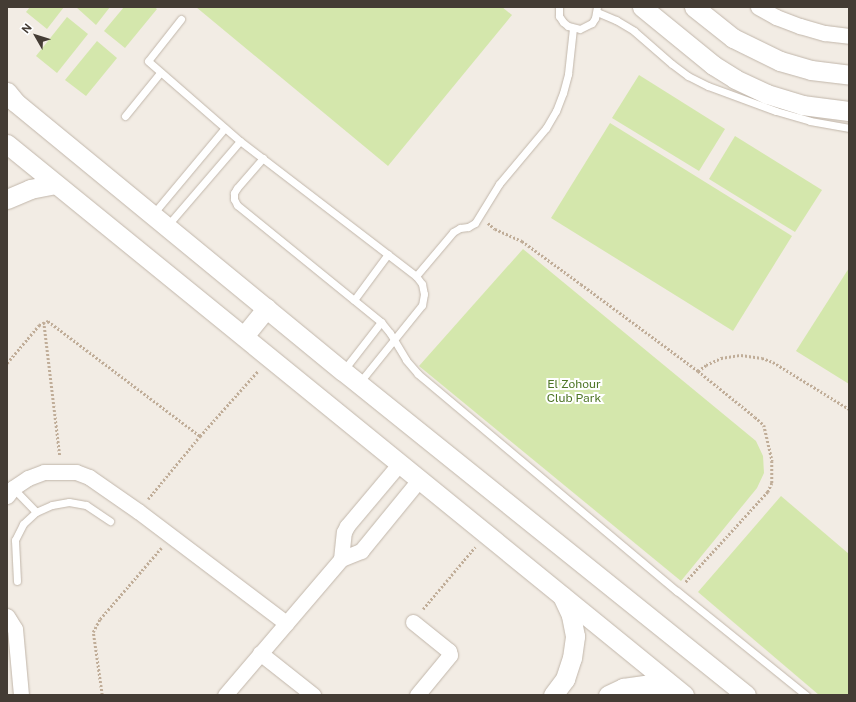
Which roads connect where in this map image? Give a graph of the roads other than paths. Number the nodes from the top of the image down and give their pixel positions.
1 (559, 7) edge
2 (642, 7) edge
3 (694, 7) edge
4 (758, 7) edge
5 (597, 9) edge
6 (181, 18) dead end
7 (574, 28) junction
8 (849, 36) edge
9 (160, 73) junction
10 (849, 75) edge
11 (7, 92) edge
12 (849, 111) edge
13 (125, 116) dead end
14 (225, 128) junction
15 (849, 128) edge
16 (240, 140) junction
17 (7, 144) edge
18 (262, 158) junction
19 (55, 184) junction
20 (7, 199) edge
21 (160, 220) junction
22 (388, 254) junction
23 (416, 276) junction
24 (354, 300) junction
25 (267, 308) junction
26 (381, 322) junction
27 (244, 336) junction
28 (394, 340) junction
29 (343, 371) junction
30 (359, 383) junction
31 (400, 463) junction
32 (419, 480) junction
33 (10, 492) edge
34 (36, 512) junction
35 (110, 521) dead end
36 (341, 559) junction
37 (17, 581) dead end
38 (561, 595) junction
39 (7, 616) edge
40 (413, 622) road end
41 (286, 623) junction
42 (260, 653) junction
43 (680, 692) edge
44 (21, 695) edge
45 (225, 695) edge
46 (313, 695) edge
47 (417, 695) edge
48 (553, 695) edge
49 (608, 695) edge
50 (746, 695) edge
51 (806, 695) edge

1 - 7 lane
2 - 12 street
3 - 10 street
4 - 8 street
5 - 7 lane
5 - 15 lane
6 - 9 lane
7 - 23 lane
9 - 13 lane
9 - 14 lane
11 - 21 street
14 - 16 lane
14 - 21 lane
16 - 18 lane
16 - 21 lane
17 - 19 street
18 - 22 lane
18 - 24 lane
19 - 20 street
19 - 27 street
21 - 25 street
22 - 23 lane
22 - 24 lane
23 - 28 lane
24 - 26 lane
25 - 27 street
25 - 29 street
26 - 28 lane
26 - 29 lane
27 - 31 street
28 - 30 lane
28 - 51 lane
29 - 30 street
30 - 50 street
31 - 32 street
31 - 36 street
32 - 36 street
32 - 38 street
33 - 34 lane
33 - 41 street
34 - 35 lane
34 - 37 lane
36 - 41 street
38 - 43 street
38 - 48 street
39 - 44 street
40 - 47 street
41 - 42 street
42 - 45 street
42 - 46 street
43 - 49 street

